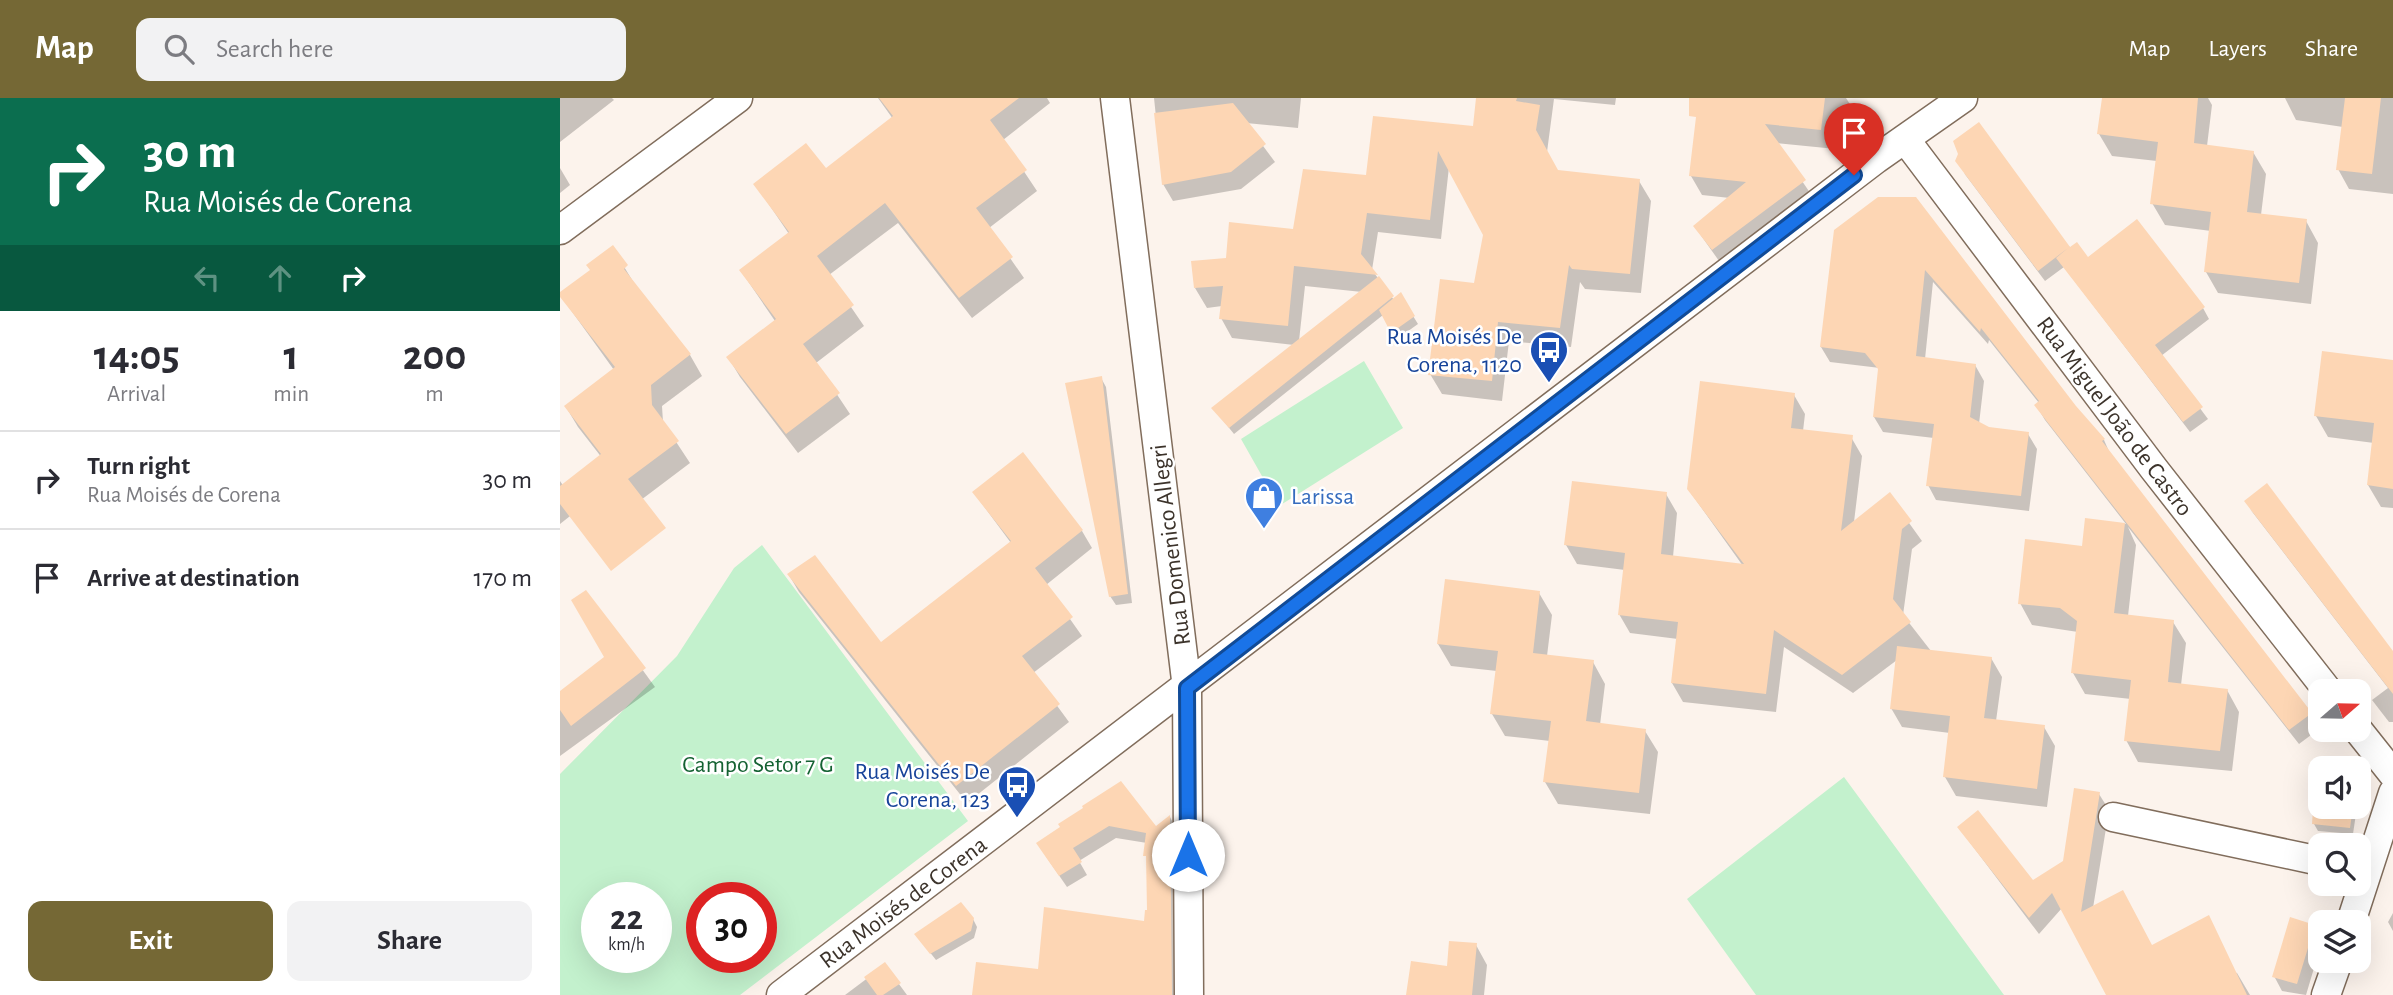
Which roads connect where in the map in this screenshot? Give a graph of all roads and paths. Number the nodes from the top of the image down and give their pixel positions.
1 (738, 98) edge
2 (1115, 98) edge
3 (1963, 98) edge
4 (1905, 139) junction
5 (560, 230) edge
6 (2319, 679) edge
7 (1187, 688) junction
8 (2368, 742) edge
9 (2393, 774) edge
10 (2393, 793) edge
11 (2113, 817) dead end
12 (2371, 852) edge
13 (2308, 858) edge
14 (2334, 973) edge
15 (780, 995) edge
16 (1189, 995) edge
17 (2326, 995) edge

1 - 5 street
2 - 7 street, Rua Domenico Allegri
3 - 4 street, Rua Moisés de Corena
4 - 6 street, Rua Miguel João de Castro
4 - 7 street, Rua Moisés de Corena
7 - 15 street, Rua Moisés de Corena
7 - 16 street, Rua Domenico Allegri
8 - 9 street
10 - 12 street
11 - 13 street
14 - 17 street

